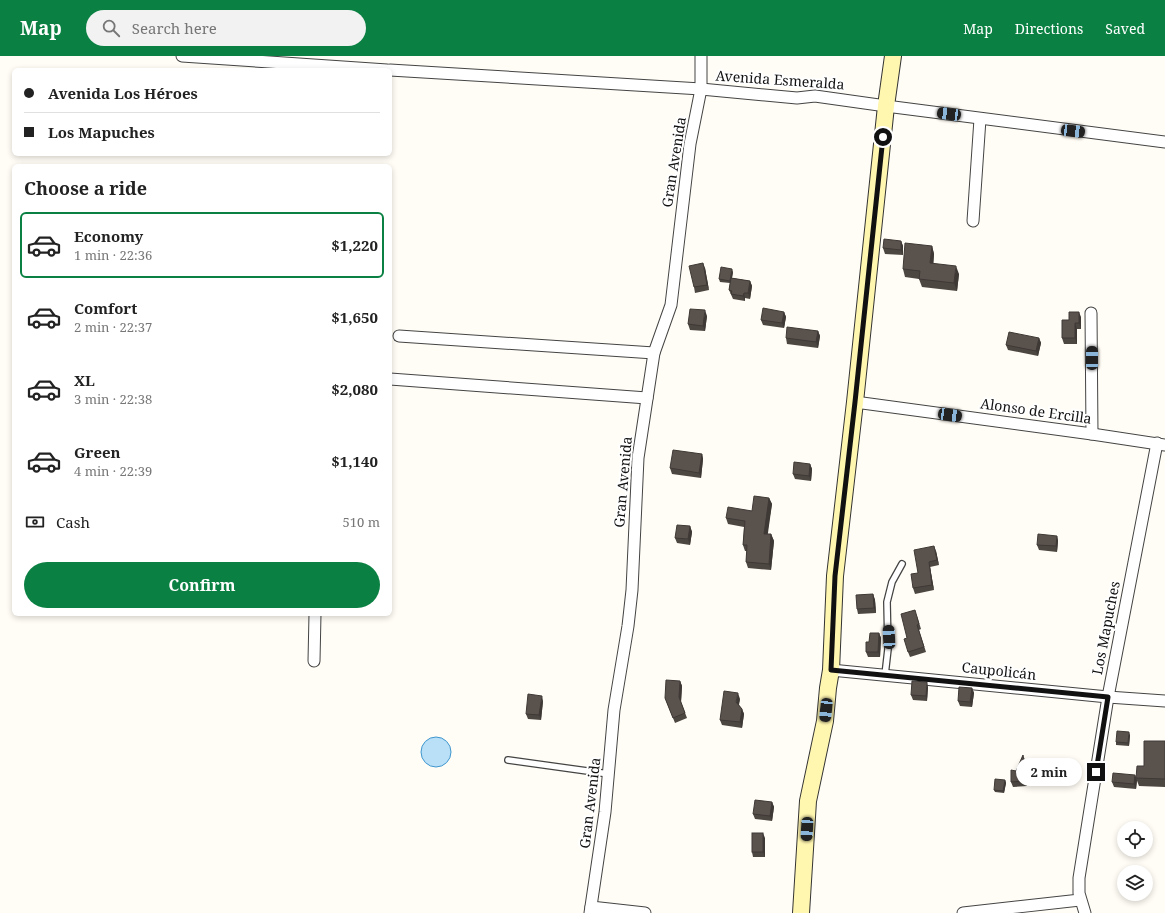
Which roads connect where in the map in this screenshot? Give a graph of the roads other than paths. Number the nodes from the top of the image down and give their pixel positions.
1 (182, 56) edge
2 (700, 56) edge
3 (893, 56) edge
4 (358, 68) edge
5 (392, 70) edge
6 (701, 89) junction
7 (886, 106) junction
8 (980, 119) junction
9 (1165, 142) edge
10 (972, 221) dead end
11 (1091, 313) dead end
12 (399, 336) dead end
13 (654, 353) junction
14 (392, 379) edge
15 (647, 398) junction
16 (855, 402) junction
17 (1092, 434) junction
18 (1161, 444) edge
19 (902, 564) dead end
20 (315, 616) edge
21 (314, 661) dead end
22 (831, 670) junction
23 (885, 675) junction
24 (1108, 697) junction
25 (1165, 701) edge
26 (508, 760) dead end
27 (609, 774) junction
28 (1080, 900) junction
29 (590, 910) edge
30 (645, 913) edge
31 (801, 913) edge
32 (962, 913) edge
33 (1084, 913) edge

1 - 4 street
2 - 6 street, Gran Avenida
3 - 7 street
5 - 6 street, Avenida Esmeralda
6 - 7 street, Avenida Esmeralda
6 - 13 street, Gran Avenida
7 - 8 street, Avenida Esmeralda
7 - 16 street
8 - 9 street, Avenida Esmeralda
8 - 10 street
11 - 17 street
12 - 13 street
13 - 15 street, Gran Avenida
14 - 15 street
15 - 27 street, Gran Avenida
16 - 17 street, Alonso de Ercilla
16 - 22 street
17 - 18 street, Alonso de Ercilla
18 - 24 street, Los Mapuches
19 - 23 lane
20 - 21 street
22 - 23 street, Caupolicán
22 - 31 street
23 - 24 street, Caupolicán
24 - 25 street, Caupolicán
24 - 28 street, Los Mapuches
26 - 27 lane
27 - 29 street, Gran Avenida
28 - 32 street
28 - 33 street, Los Mapuches
29 - 30 street

